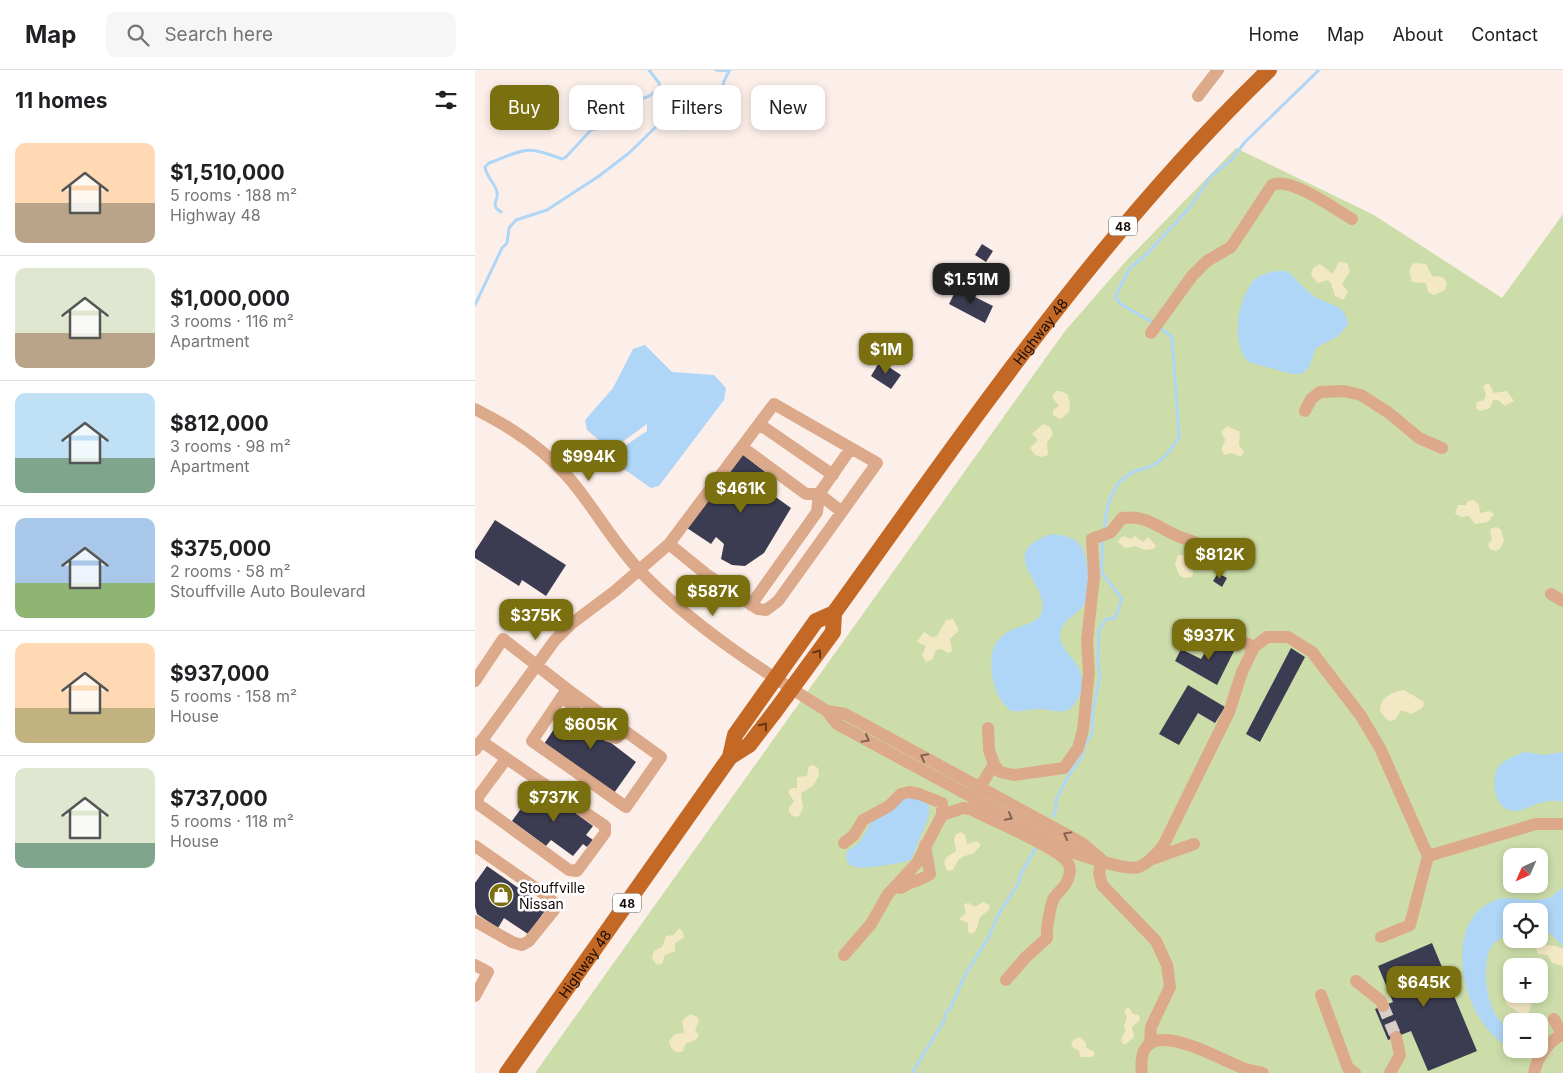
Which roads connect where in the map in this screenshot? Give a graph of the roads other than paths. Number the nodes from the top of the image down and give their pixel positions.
1 (1218, 70) edge
2 (1269, 70) edge
3 (1199, 96) dead end
4 (1352, 219) dead end
5 (1152, 332) dead end
6 (475, 409) edge
7 (1305, 411) dead end
8 (759, 424) junction
9 (742, 447) junction
10 (851, 448) junction
11 (1441, 448) dead end
12 (833, 475) junction
13 (819, 494) junction
14 (842, 512) junction
15 (669, 544) junction
16 (1215, 553) dead end
17 (638, 569) junction
18 (1551, 594) dead end
19 (1563, 600) edge
20 (751, 605) junction
21 (834, 613) junction
22 (1198, 627) dead end
23 (1254, 647) junction
24 (535, 665) junction
25 (776, 678) junction
26 (475, 680) edge
27 (791, 688) junction
28 (565, 692) junction
29 (580, 715) tunnel mouth
30 (988, 728) dead end
31 (625, 731) junction
32 (608, 736) dead end
33 (478, 746) edge
34 (730, 757) junction
35 (506, 759) junction
36 (994, 764) junction
37 (977, 793) junction
38 (942, 809) junction
39 (1563, 824) edge
40 (844, 843) dead end
41 (1194, 844) dead end
42 (476, 847) edge
43 (1428, 856) junction
44 (1151, 860) junction
45 (1104, 863) junction
46 (475, 921) edge
47 (1381, 937) dead end
48 (844, 955) dead end
49 (475, 965) edge
50 (1006, 980) dead end
51 (1356, 981) dead end
52 (1321, 995) dead end
53 (475, 996) edge
54 (1383, 1006) tunnel mouth
55 (1554, 1019) dead end
56 (1562, 1035) edge
57 (1396, 1037) tunnel mouth
58 (1151, 1042) junction
59 (507, 1073) edge
60 (1142, 1073) edge
61 (1263, 1073) edge
62 (1355, 1073) edge
63 (1390, 1073) edge
64 (1534, 1073) edge

1 - 3 street
2 - 21 main road, Highway 48 / 48
4 - 5 street
6 - 17 street
7 - 11 street
8 - 9 street
8 - 10 street
8 - 12 street
9 - 13 street
9 - 15 street
10 - 12 street
10 - 14 street
12 - 13 street
13 - 14 street
13 - 20 street
14 - 20 street
15 - 17 street
15 - 20 street
16 - 36 street
17 - 24 street
17 - 25 street
18 - 19 street
21 - 25 main road, Highway 48 / 48
27 -> 21 main road, Highway 48 / 48
22 - 23 street
23 - 43 street
23 - 44 street
24 - 26 street
24 - 28 street
24 - 33 street
25 - 27 street
25 - 34 main road, Highway 48 / 48
34 -> 27 main road, Highway 48 / 48
27 - 37 street
28 - 29 street
28 - 31 street
28 - 31 street
30 - 36 street
31 - 32 street
33 - 35 street
34 - 59 main road, Highway 48 / 48
35 - 35 street
36 - 37 street
37 - 38 street
37 - 45 street
38 - 40 street
38 - 48 street
38 - 50 street
39 - 43 street
41 - 44 street
42 - 46 street
43 - 47 street
44 - 45 street
45 - 58 street
49 - 53 street
51 - 54 street
52 - 62 street
55 - 56 street
56 - 64 street
57 - 63 street
58 - 60 street
58 - 61 street

